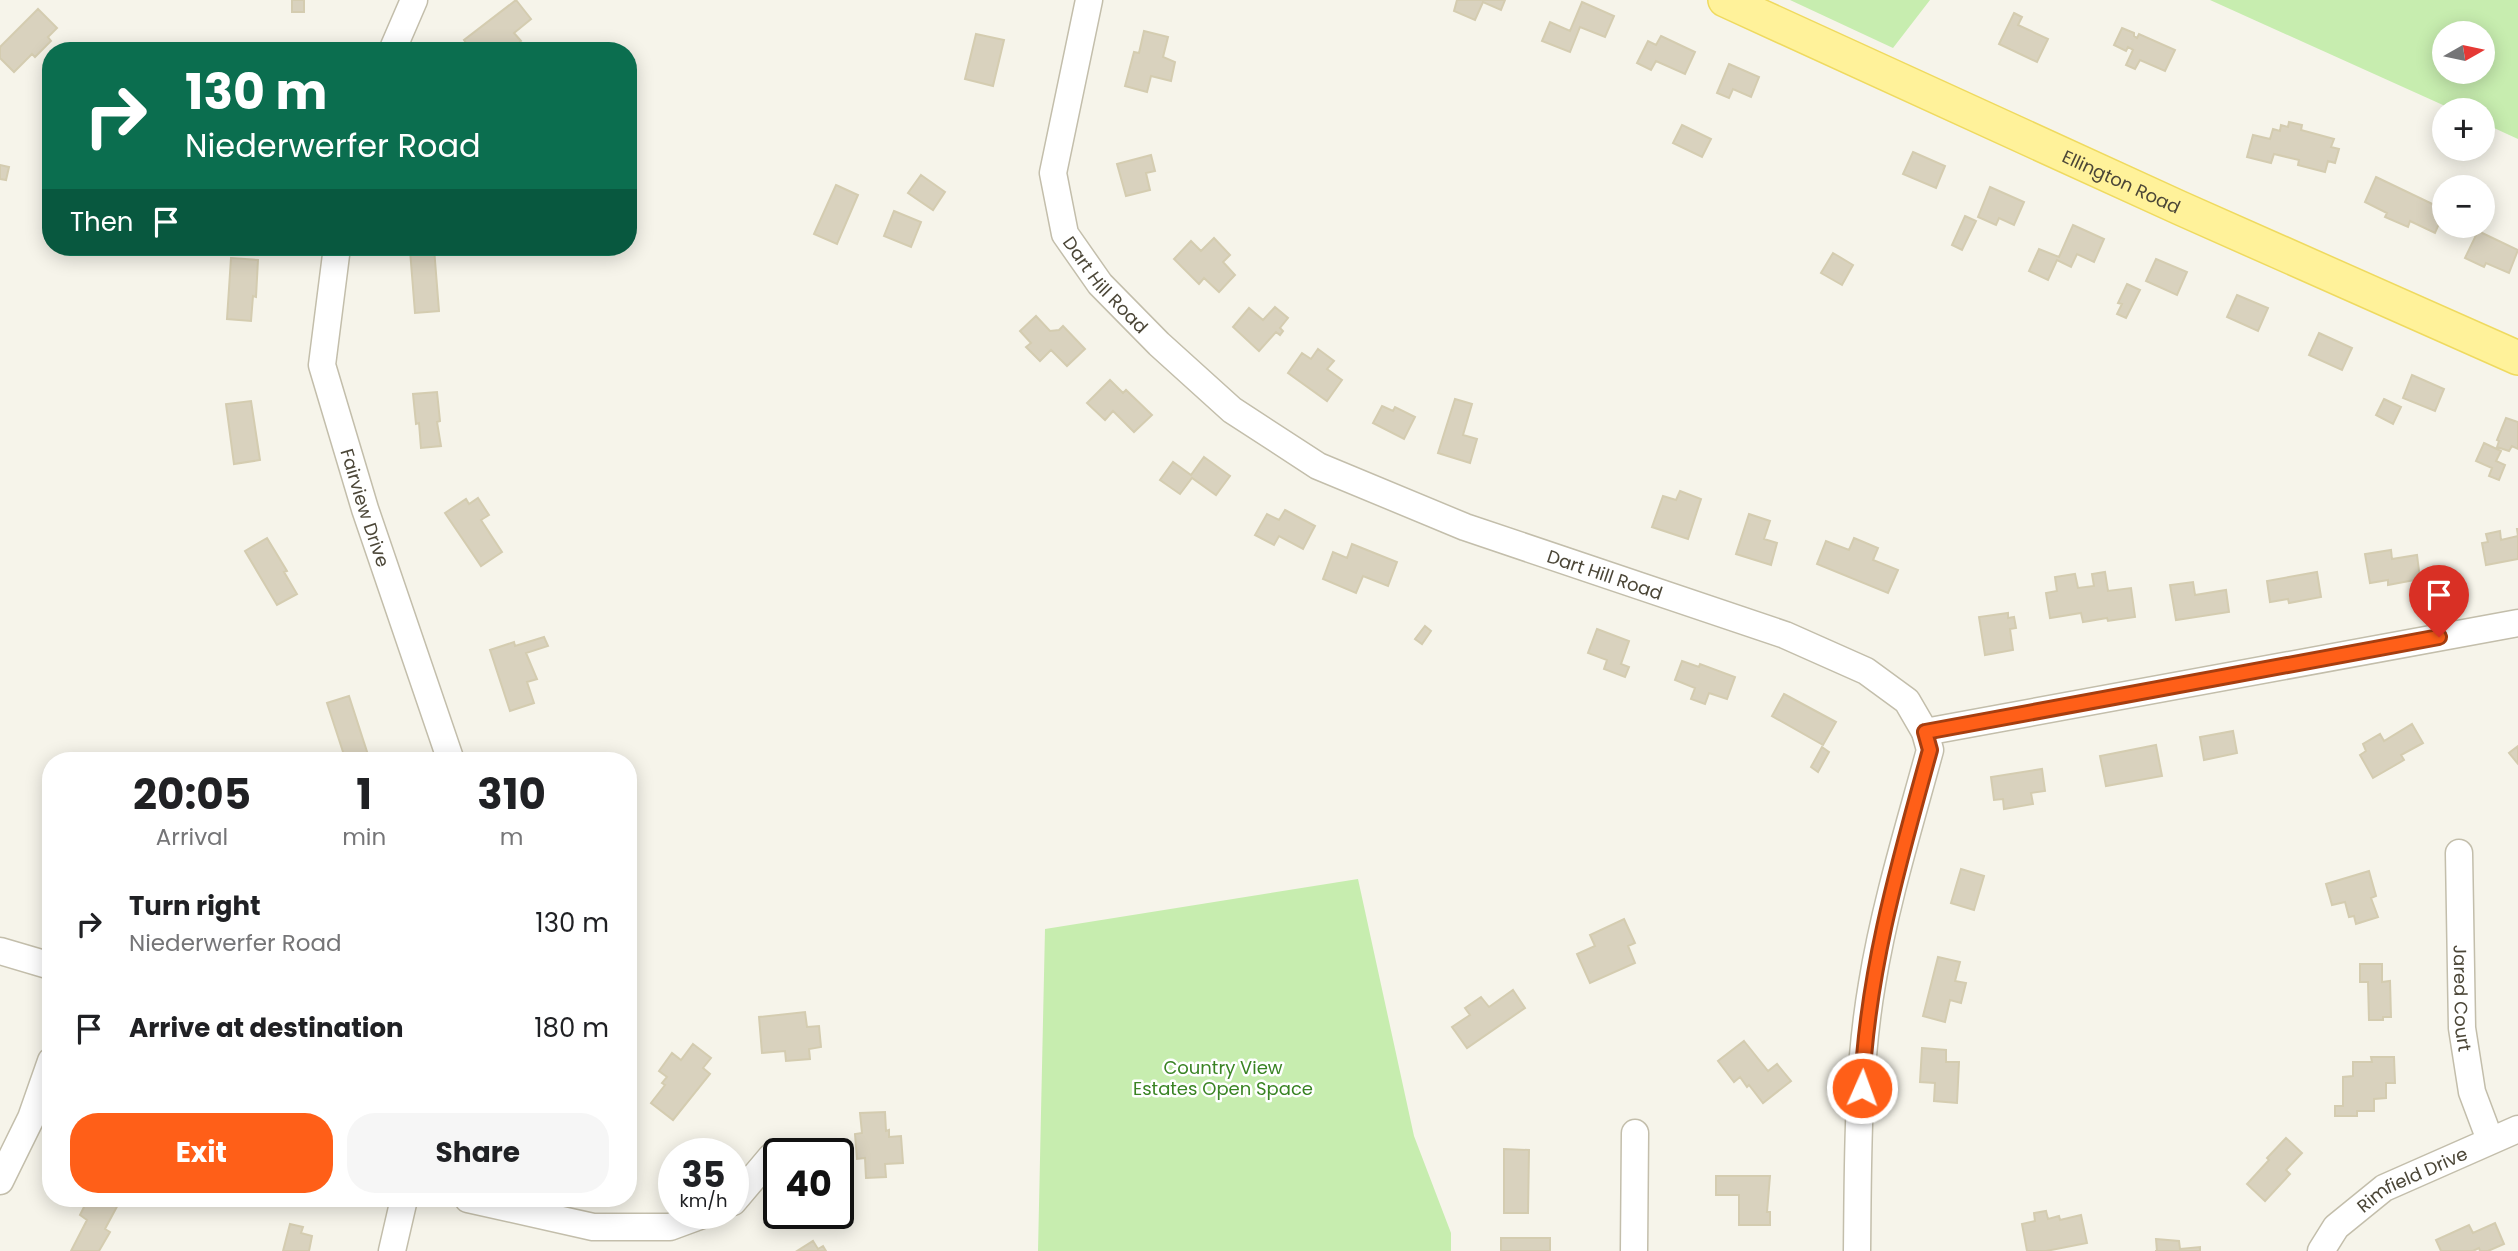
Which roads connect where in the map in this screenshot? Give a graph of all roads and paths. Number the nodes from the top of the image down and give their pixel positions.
1 (414, 0) edge
2 (1089, 0) edge
3 (1725, 0) edge
4 (396, 42) edge
5 (336, 256) edge
6 (2518, 358) edge
7 (2518, 623) edge
8 (1925, 732) junction
9 (448, 752) edge
10 (2459, 853) dead end
11 (0, 951) edge
12 (42, 963) edge
13 (42, 1087) edge
14 (2518, 1129) edge
15 (1635, 1133) dead end
16 (2490, 1140) junction
17 (763, 1166) edge
18 (0, 1181) edge
19 (749, 1183) edge
20 (402, 1207) edge
21 (504, 1207) edge
22 (658, 1227) edge
23 (392, 1251) edge
24 (1634, 1251) edge
25 (1857, 1251) edge
26 (2321, 1251) edge

1 - 4 street
2 - 8 street, Dart Hill Road
3 - 6 main road, Ellington Road
5 - 9 street, Fairview Drive
7 - 8 street
8 - 25 street, Dart Hill Road
10 - 16 street, Jared Court
11 - 12 street
13 - 18 street
14 - 16 street, Rimfield Drive
15 - 24 street
16 - 26 street, Rimfield Drive
17 - 19 street
20 - 23 street
21 - 22 street

